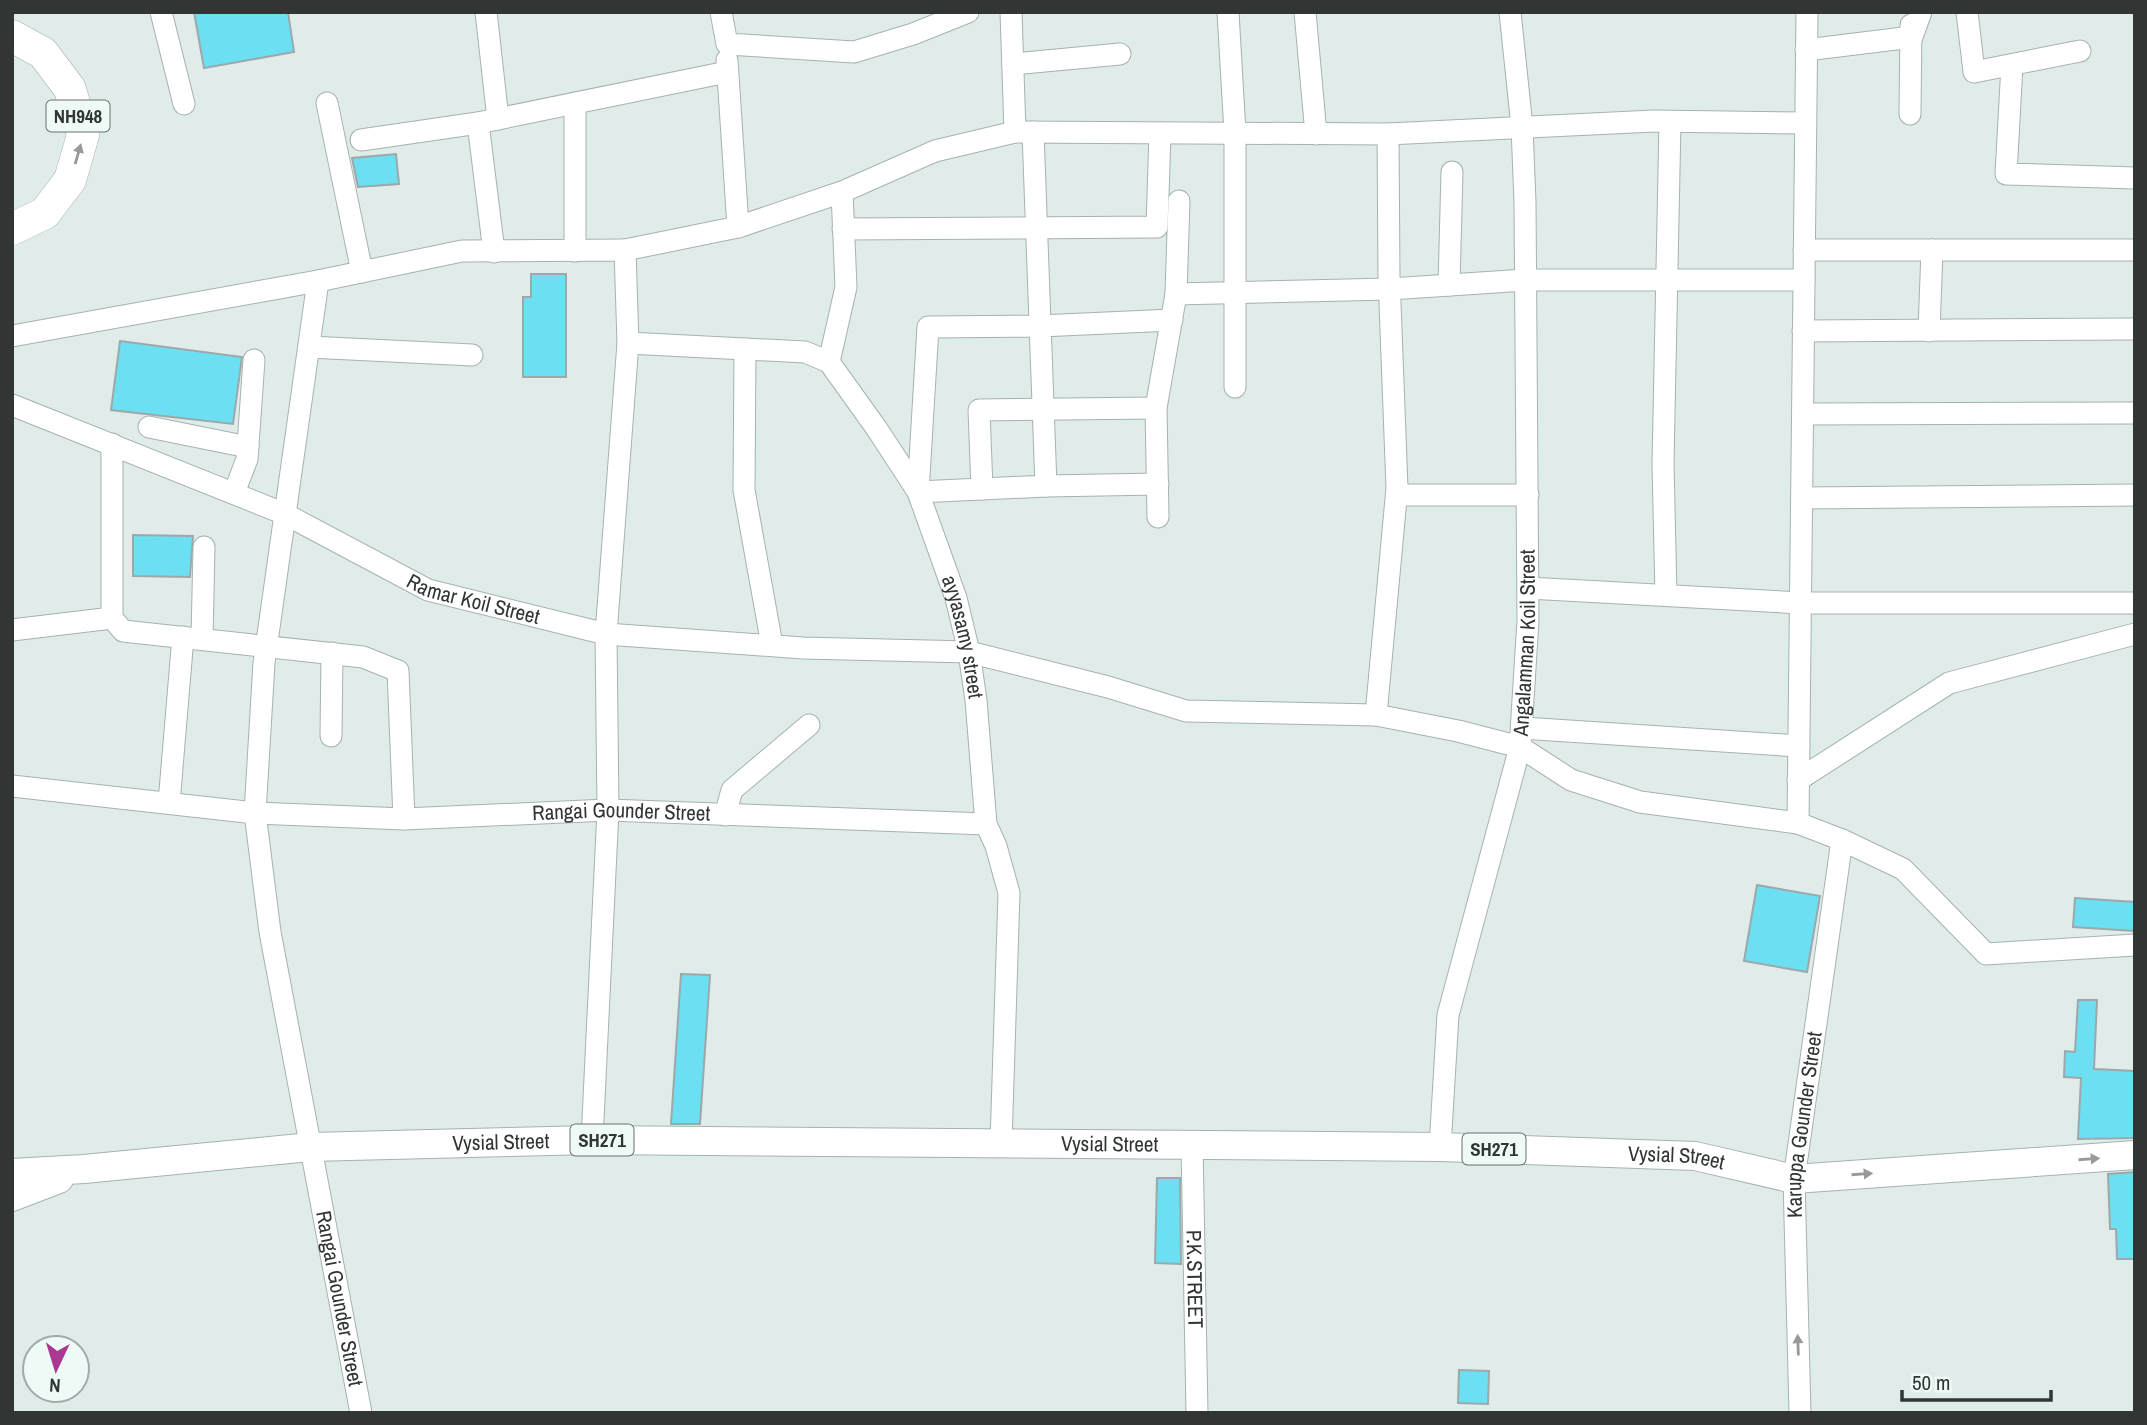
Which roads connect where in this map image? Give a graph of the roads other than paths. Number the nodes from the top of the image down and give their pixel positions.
1 (161, 12) edge
2 (486, 12) edge
3 (721, 12) edge
4 (968, 12) edge
5 (1011, 12) edge
6 (1228, 12) edge
7 (1305, 12) edge
8 (1510, 12) edge
9 (1807, 12) edge
10 (1911, 12) edge
11 (1921, 12) edge
12 (1967, 12) edge
13 (12, 36) edge
14 (1912, 37) junction
15 (727, 44) junction
16 (1807, 50) junction
17 (2080, 51) dead end
18 (1120, 54) dead end
19 (1013, 64) junction
20 (2012, 65) junction
21 (727, 72) junction
22 (327, 103) dead end
23 (575, 103) junction
24 (184, 104) dead end
25 (1910, 114) dead end
26 (488, 121) junction
27 (1670, 122) junction
28 (1805, 123) junction
29 (1522, 127) junction
30 (1024, 132) junction
31 (1160, 133) junction
32 (1235, 133) junction
33 (1316, 134) junction
34 (1388, 134) junction
35 (361, 140) dead end
36 (1452, 172) dead end
37 (2135, 178) edge
38 (842, 192) junction
39 (1178, 201) dead end
40 (738, 227) junction
41 (1037, 227) junction
42 (12, 229) edge
43 (844, 229) junction
44 (625, 250) junction
45 (1804, 250) junction
46 (1931, 250) junction
47 (2135, 250) edge
48 (575, 251) junction
49 (494, 252) junction
50 (362, 272) junction
51 (1525, 279) junction
52 (1666, 280) junction
53 (1804, 280) junction
54 (318, 281) junction
55 (1450, 285) junction
56 (1390, 289) junction
57 (1235, 293) junction
58 (1176, 294) junction
59 (1171, 320) junction
60 (1040, 326) junction
61 (2135, 329) edge
62 (1803, 331) junction
63 (1929, 331) junction
64 (12, 336) edge
65 (628, 343) junction
66 (309, 347) junction
67 (745, 349) junction
68 (472, 355) dead end
69 (254, 360) dead end
70 (829, 362) junction
71 (1235, 387) dead end
72 (12, 405) edge
73 (1156, 408) junction
74 (1043, 409) junction
75 (2135, 413) edge
76 (1803, 414) junction
77 (149, 427) dead end
78 (112, 444) junction
79 (248, 447) junction
80 (1158, 484) junction
81 (1046, 486) junction
82 (982, 489) junction
83 (918, 492) junction
84 (234, 493) junction
85 (1397, 495) junction
86 (1528, 495) junction
87 (2135, 495) edge
88 (1802, 498) junction
89 (285, 514) junction
90 (1158, 517) dead end
91 (204, 547) dead end
92 (1528, 587) junction
93 (1666, 595) junction
94 (1801, 603) junction
95 (2135, 603) edge
96 (112, 618) junction
97 (12, 629) edge
98 (606, 634) junction
99 (2135, 634) edge
100 (192, 638) junction
101 (267, 645) junction
102 (772, 645) junction
103 (969, 652) junction
104 (332, 653) junction
105 (1376, 715) junction
106 (809, 725) dead end
107 (331, 736) dead end
108 (1521, 738) junction
109 (1799, 746) junction
110 (1798, 780) junction
111 (12, 786) edge
112 (169, 803) junction
113 (608, 810) junction
114 (255, 813) junction
115 (725, 814) junction
116 (404, 819) junction
117 (1798, 823) junction
118 (986, 824) junction
119 (1842, 840) junction
120 (2135, 945) edge
121 (592, 1140) junction
122 (1001, 1143) junction
123 (1192, 1144) junction
124 (310, 1147) junction
125 (1440, 1147) junction
126 (2135, 1155) edge
127 (83, 1169) junction
128 (12, 1173) edge
129 (1794, 1179) junction
130 (12, 1197) edge
131 (361, 1413) edge
132 (1197, 1413) edge
133 (1800, 1413) edge

1 - 24 street
2 - 26 street
3 - 15 street
4 - 15 street
5 - 19 street
6 - 32 street
7 - 33 street
8 - 29 street, Angalamman Koil Street
9 - 16 street
10 - 14 street
11 - 14 street
12 - 20 street
42 -> 13 highway, NH948
14 - 16 street
14 - 25 street
15 - 21 street
16 - 28 street
17 - 20 street
18 - 19 street
19 - 30 street
20 - 37 street
21 - 23 street
21 - 40 street
22 - 50 street
23 - 26 street
23 - 48 street
26 - 35 street
26 - 49 street
27 - 28 street
27 - 29 street
27 - 52 street
28 - 45 street
29 - 34 street
29 - 51 street, Angalamman Koil Street
30 - 31 street
30 - 38 street
30 - 41 street
31 - 32 street
31 - 41 street
32 - 33 street
32 - 57 street
33 - 34 street
34 - 56 street
36 - 55 street
38 - 40 street
38 - 43 street
39 - 58 street
40 - 44 street
41 - 43 street
41 - 60 street
43 - 70 street
44 - 48 street
44 - 65 street
45 - 46 street
45 - 53 street
46 - 47 street
46 - 63 street
48 - 49 street
49 - 50 street
50 - 54 street
51 - 52 street
51 - 55 street
51 - 86 street, Angalamman Koil Street
52 - 53 street
52 - 93 street
53 - 62 street
54 - 64 street
54 - 66 street, Rangai Gounder Street
55 - 56 street
56 - 57 street
56 - 85 street
57 - 58 street
57 - 71 street
58 - 59 street
59 - 60 street
59 - 73 street
60 - 74 street
60 - 83 street
61 - 63 street
62 - 63 street
62 - 76 street
65 - 67 street
65 - 98 street
66 - 68 street
66 - 89 street, Rangai Gounder Street
67 - 70 street
67 - 102 street
69 - 79 street
70 - 83 street, ayyasamy street
72 - 78 street, Ramar Koil Street
73 - 74 street
73 - 80 street
74 - 81 street
74 - 82 street
75 - 76 street
76 - 88 street
77 - 79 street
78 - 84 street, Ramar Koil Street
78 - 96 street
79 - 84 street
80 - 81 street
80 - 90 street
81 - 82 street
82 - 83 street
83 - 103 street, ayyasamy street
84 - 89 street, Ramar Koil Street
85 - 86 street
85 - 105 street
86 - 92 street, Angalamman Koil Street
87 - 88 street
88 - 94 street
89 - 98 street, Ramar Koil Street
89 - 101 street, Rangai Gounder Street
91 - 100 street
92 - 93 street
92 - 108 street, Angalamman Koil Street
93 - 94 street
94 - 95 street
94 - 109 street
96 - 97 street
96 - 100 street
98 - 102 street, Ramar Koil Street
98 - 113 street
99 - 110 street
100 - 101 street
100 - 112 street
101 - 104 street
101 - 114 street, Rangai Gounder Street
102 - 103 street, Ramar Koil Street
103 - 105 street, Ramar Koil Street
103 - 118 street, ayyasamy street
104 - 107 street
104 - 116 street
105 - 108 street, Ramar Koil Street
106 - 115 street
108 - 109 street
108 - 117 street
108 - 125 street, Angalamman Koil Street
109 - 110 street
110 - 117 street
111 - 112 street, Rangai Gounder Street
112 - 114 street, Rangai Gounder Street
113 - 115 street, Rangai Gounder Street
113 - 116 street, Rangai Gounder Street
113 - 121 street
114 - 116 street, Rangai Gounder Street
114 - 124 street, Rangai Gounder Street
115 - 118 street, Rangai Gounder Street
117 - 119 street
118 - 122 street, ayyasamy street
119 - 120 street
119 - 129 street, Karuppa Gounder Street
121 - 122 main road, Vysial Street / SH271
121 - 124 main road, Vysial Street / SH271
122 - 123 main road, Vysial Street / SH271
123 - 125 main road, Vysial Street / SH271
123 - 132 street, P.K.STREET
124 - 127 main road, Vysial Street / SH271
124 - 131 street, Rangai Gounder Street
125 - 129 main road, Vysial Street / SH271
129 -> 126 main road, Vysial Street / SH271
127 - 128 main road, Vysial Street / SH271
127 - 130 main road, Vysial Street / SH271
133 -> 129 street, Karuppa Gounder Street

